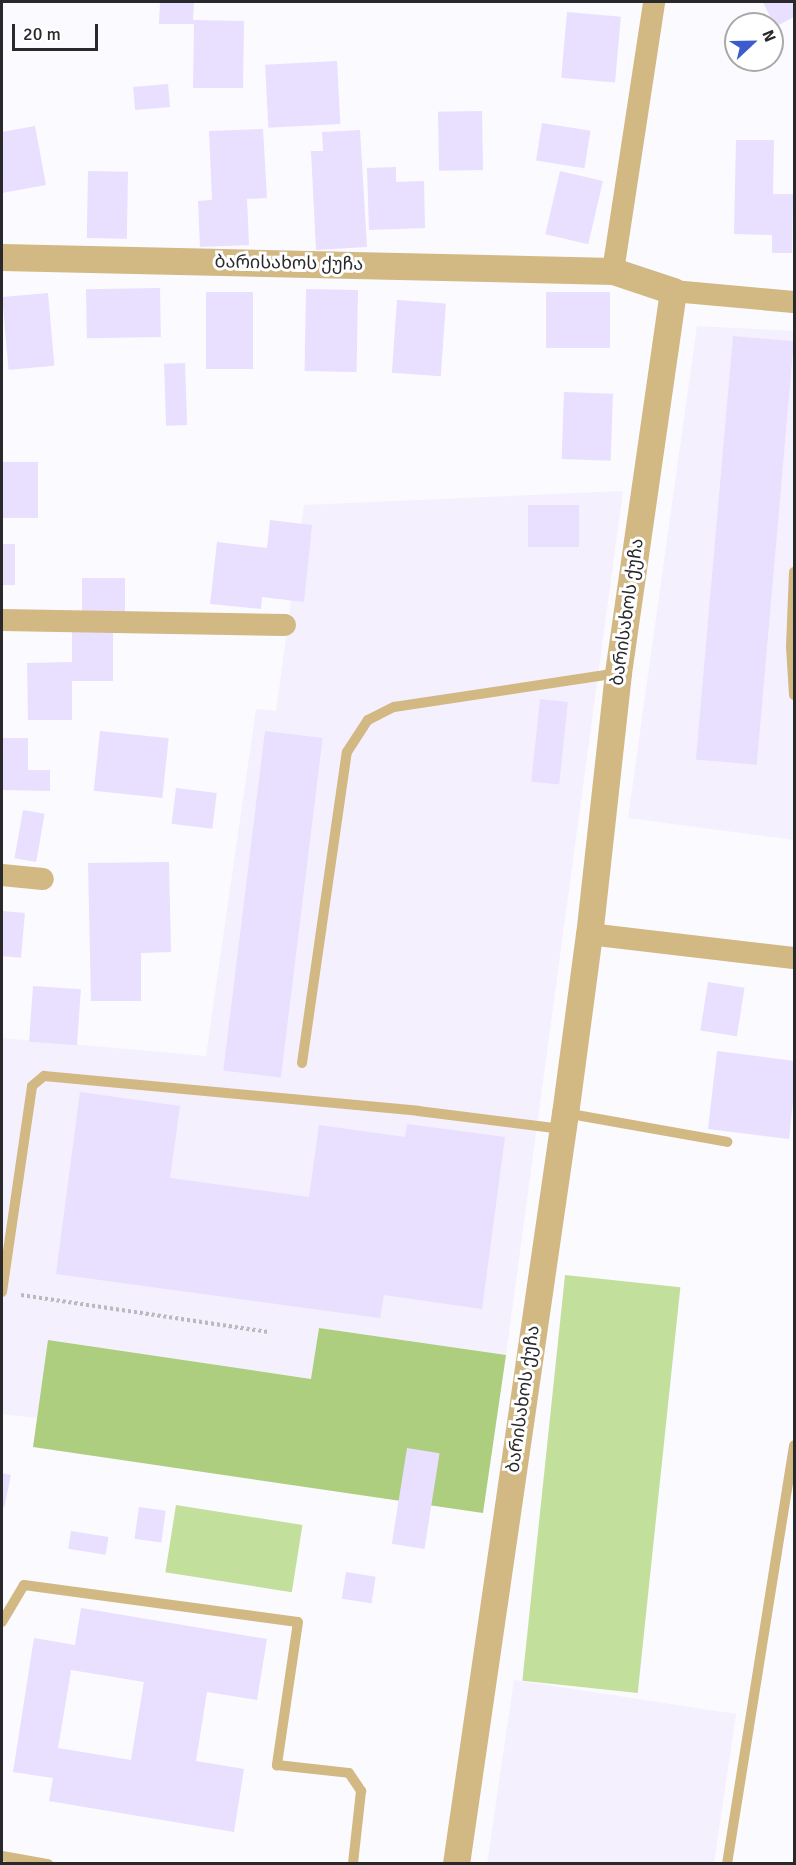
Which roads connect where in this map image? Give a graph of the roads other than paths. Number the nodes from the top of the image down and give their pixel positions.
1 (654, 2) edge
2 (2, 256) edge
3 (613, 271) junction
4 (673, 291) junction
5 (795, 302) edge
6 (795, 572) edge
7 (2, 621) edge
8 (285, 625) dead end
9 (618, 674) junction
10 (795, 695) edge
11 (2, 875) edge
12 (44, 879) dead end
13 (589, 934) junction
14 (795, 958) edge
15 (302, 1063) dead end
16 (563, 1121) junction
17 (727, 1143) dead end
18 (2, 1292) edge
19 (795, 1445) edge
20 (792, 1477) edge
21 (2, 1622) edge
22 (2, 1856) edge
23 (48, 1863) edge
24 (353, 1863) edge
25 (456, 1863) edge
26 (727, 1863) edge

1 - 3 street
2 - 3 street, ბარისახოს ქუჩა
3 - 4 street, ბარისახოს ქუჩა
4 - 5 street, ბარისახოს ქუჩა
4 - 9 street, ბარისახოს ქუჩა
6 - 10 lane
7 - 8 street
9 - 13 street, ბარისახოს ქუჩა
9 - 15 lane
11 - 12 street
13 - 14 street
13 - 16 street, ბარისახოს ქუჩა
16 - 17 lane
16 - 18 lane
16 - 25 street, ბარისახოს ქუჩა
19 - 20 lane
20 - 26 lane
21 - 24 lane
22 - 23 lane

